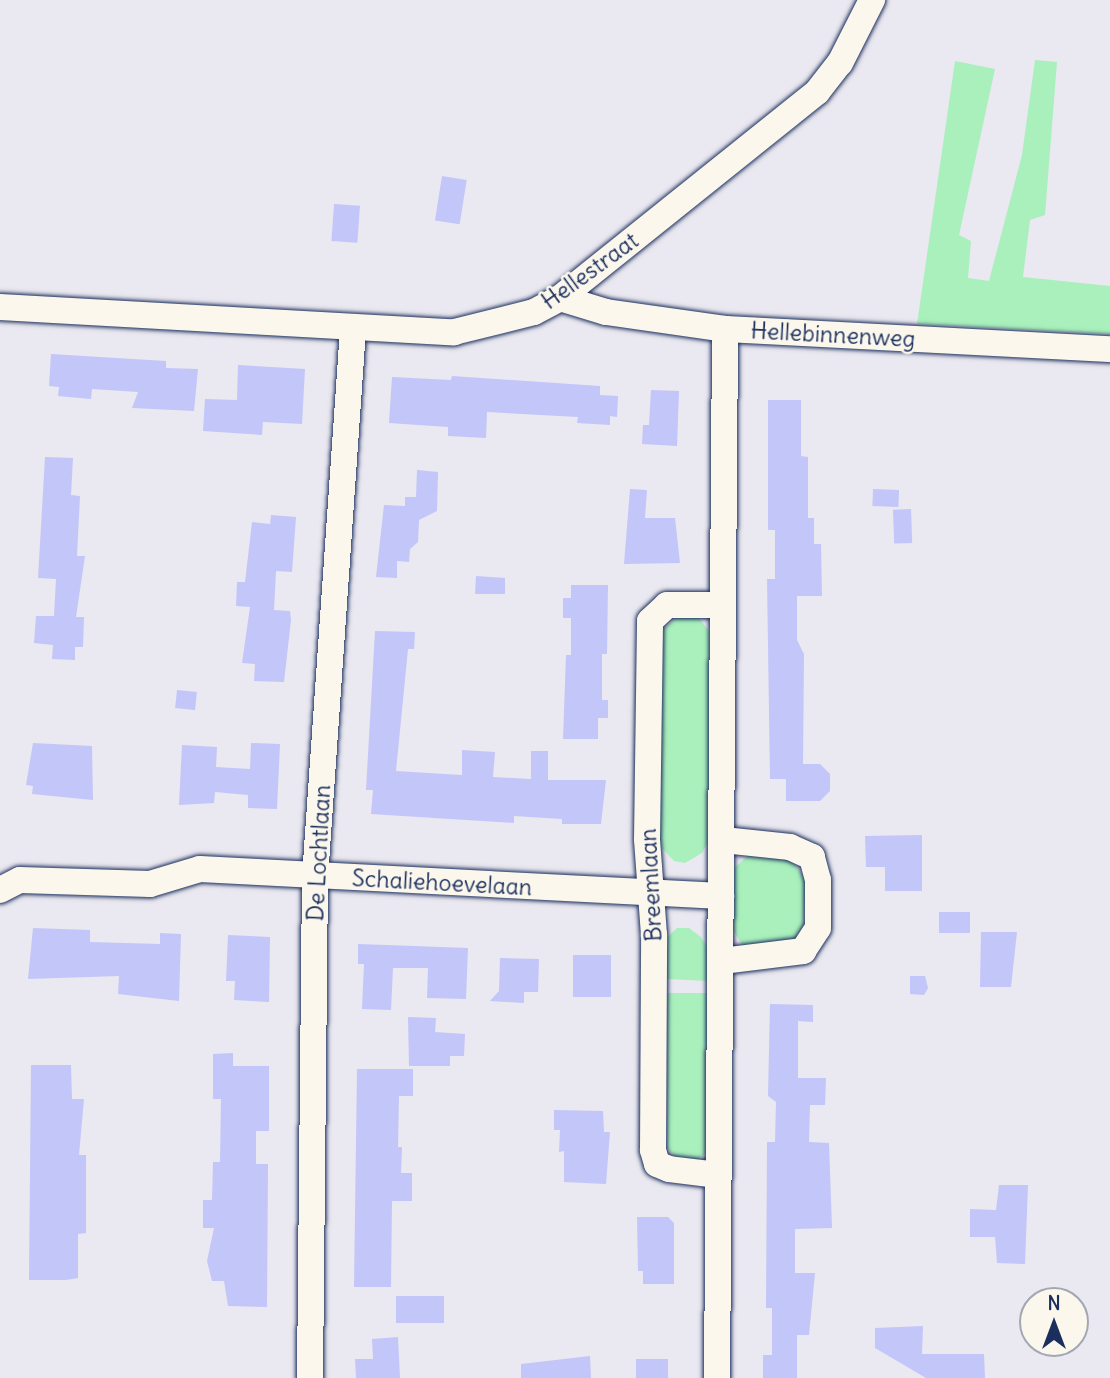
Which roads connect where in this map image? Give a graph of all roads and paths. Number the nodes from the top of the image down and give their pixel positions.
1 (872, 0) edge
2 (559, 298) junction
3 (0, 307) edge
4 (353, 328) junction
5 (724, 328) junction
6 (1110, 349) edge
7 (723, 605) junction
8 (723, 840) junction
9 (315, 877) junction
10 (0, 890) edge
11 (651, 893) junction
12 (721, 896) junction
13 (722, 961) junction
14 (718, 1175) junction
15 (310, 1378) edge
16 (717, 1378) edge

1 - 2 street, Hellestraat
2 - 4 street, Hellestraat
2 - 5 street, Hellebinnenweg
3 - 4 street, Hellestraat
4 - 9 street, De Lochtlaan
5 - 6 street, Hellebinnenweg
5 - 7 street
7 - 8 street
7 - 11 street, Breemlaan
8 - 12 street
8 - 13 street
9 - 10 street, Schaliehoevelaan
9 - 11 street, Schaliehoevelaan
9 - 15 street, De Lochtlaan
11 - 12 street, Schaliehoevelaan
11 - 14 street, Breemlaan
12 - 13 street
13 - 14 street
14 - 16 street

